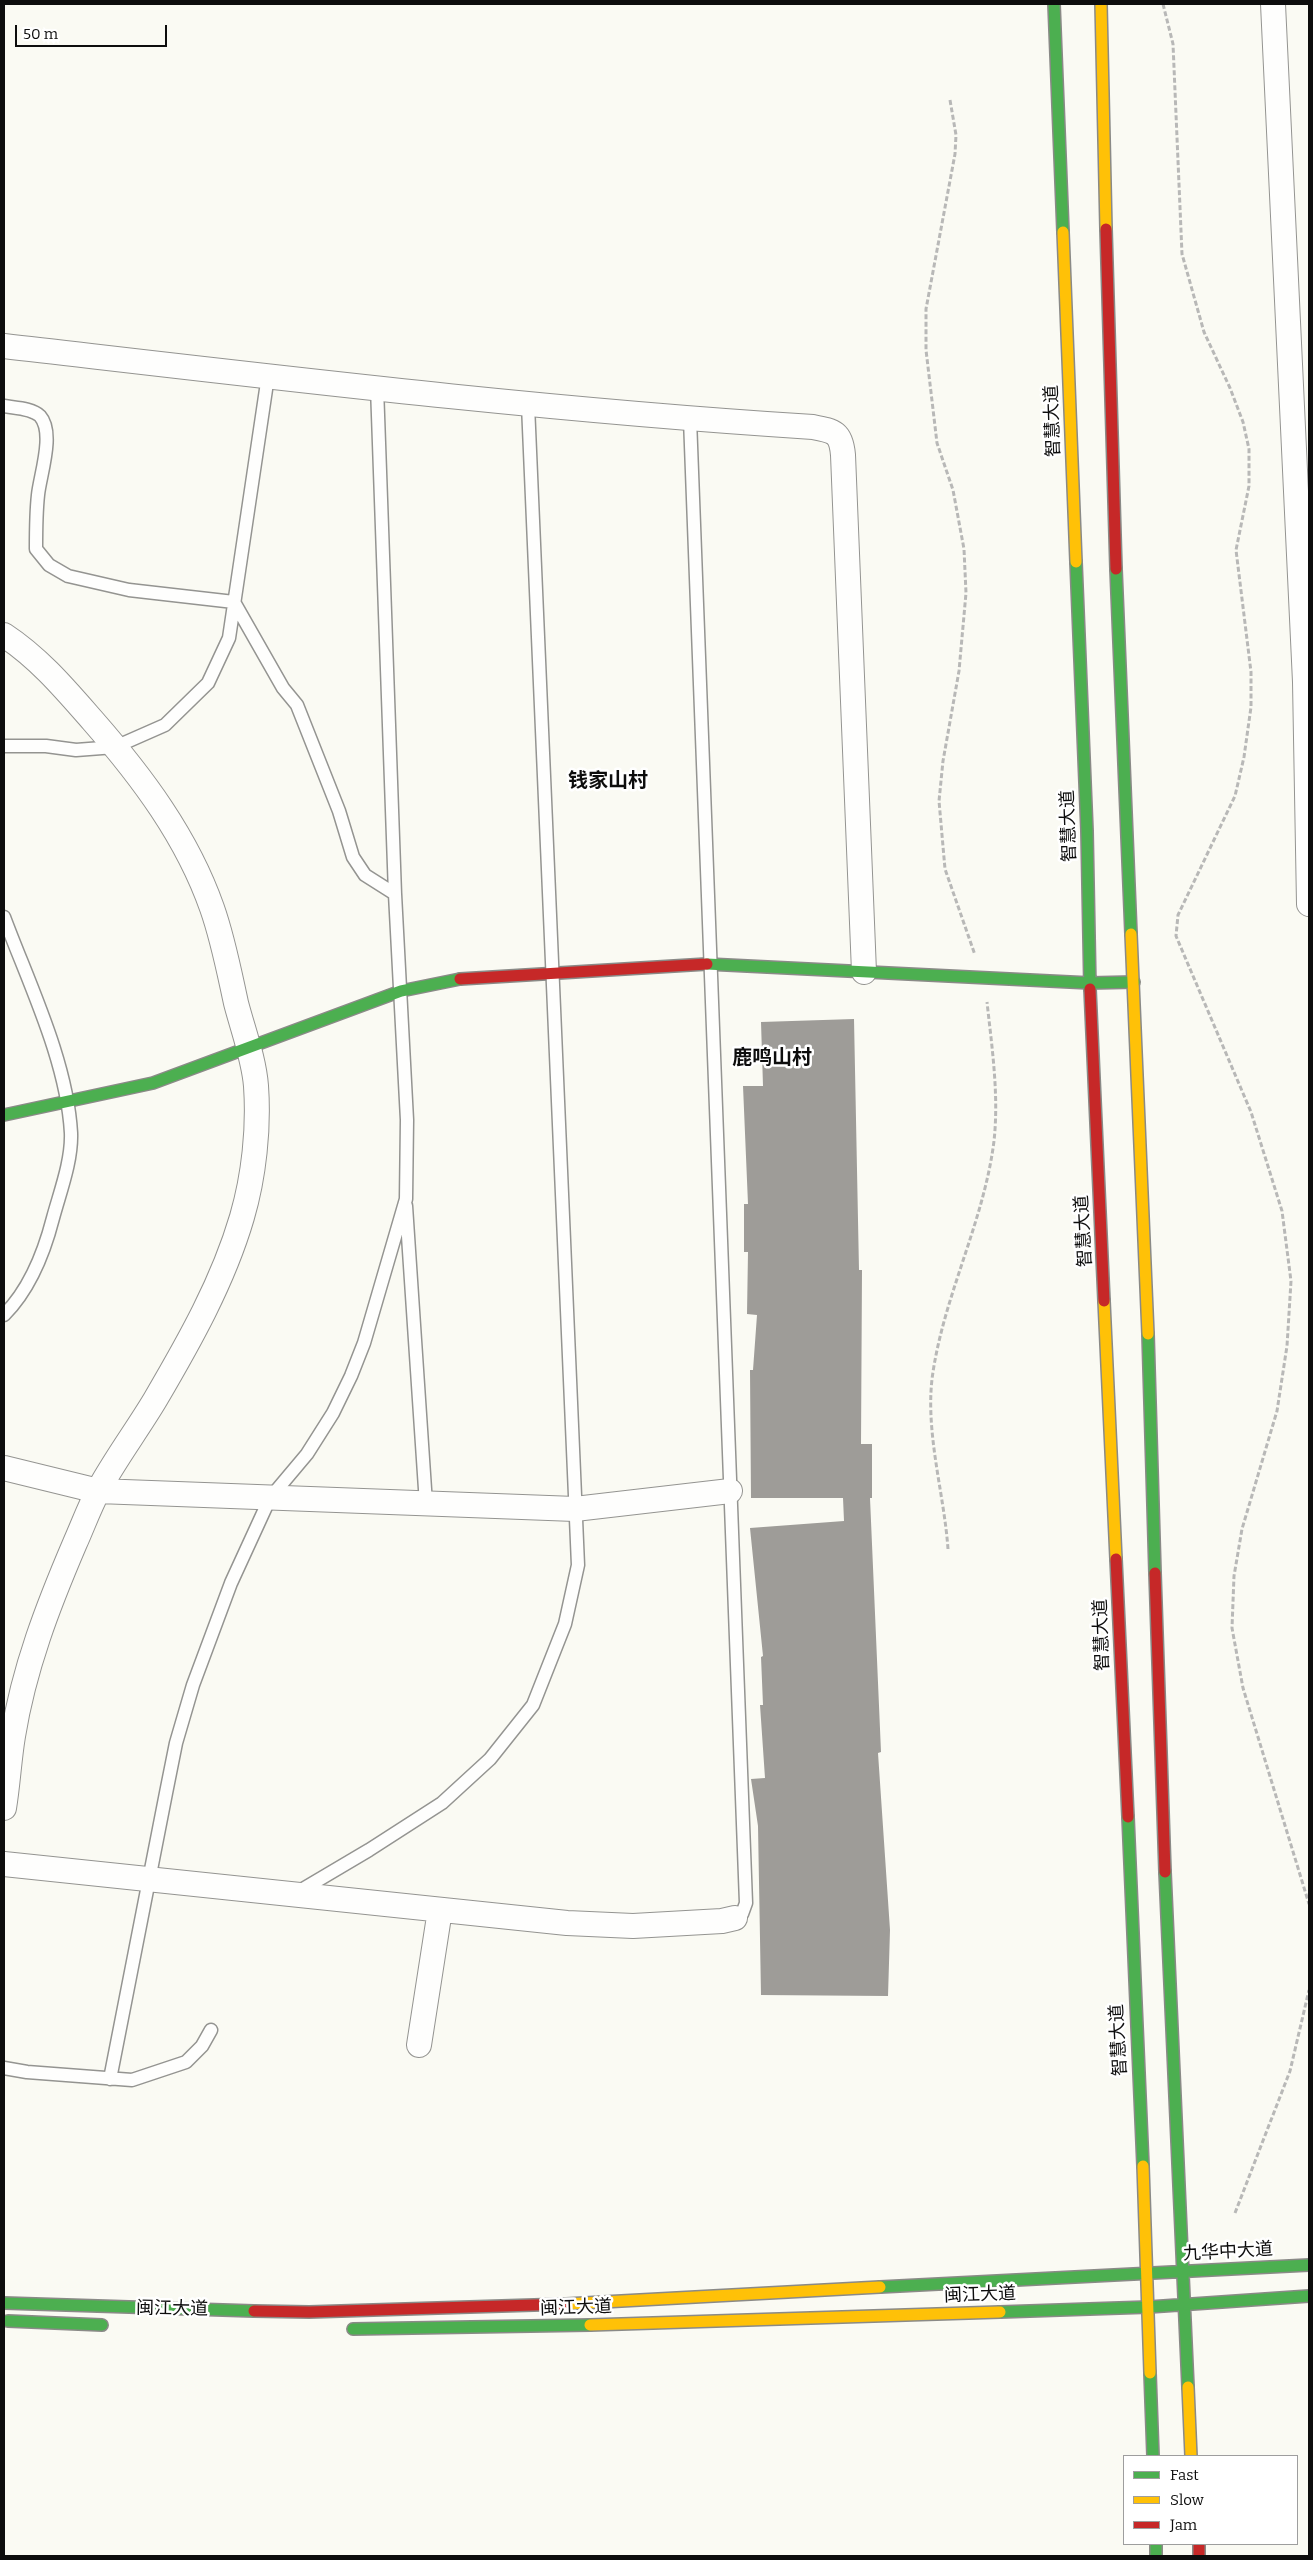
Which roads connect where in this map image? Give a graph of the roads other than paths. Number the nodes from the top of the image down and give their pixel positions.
1 (1054, 4) edge
2 (1101, 4) edge
3 (1273, 4) edge
4 (4, 346) edge
5 (268, 376) junction
6 (377, 387) junction
7 (528, 405) junction
8 (4, 406) edge
9 (690, 419) junction
10 (234, 602) junction
11 (4, 635) edge
12 (1307, 681) edge
13 (4, 746) edge
14 (115, 746) junction
15 (395, 894) junction
16 (1309, 904) edge
17 (4, 917) edge
18 (711, 964) junction
19 (864, 972) junction
20 (551, 973) junction
21 (1134, 982) junction
22 (1090, 983) junction
23 (401, 991) junction
24 (247, 1047) junction
25 (66, 1102) junction
26 (4, 1115) edge
27 (406, 1199) junction
28 (4, 1315) edge
29 (4, 1468) edge
30 (98, 1491) junction
31 (730, 1491) junction
32 (270, 1498) junction
33 (426, 1504) junction
34 (575, 1509) junction
35 (4, 1808) edge
36 (4, 1864) edge
37 (150, 1879) junction
38 (294, 1894) junction
39 (440, 1910) junction
40 (735, 1918) joint
41 (211, 2030) dead end
42 (419, 2045) dead end
43 (4, 2068) edge
44 (110, 2079) junction
45 (1309, 2265) edge
46 (1183, 2272) junction
47 (1148, 2274) junction
48 (1309, 2296) edge
49 (4, 2303) edge
50 (1185, 2305) junction
51 (1149, 2307) junction
52 (4, 2321) edge
53 (114, 2326) dead end
54 (340, 2329) dead end
55 (1153, 2455) edge
56 (1191, 2455) edge

1 - 22 main road, 智慧大道
2 - 21 main road
3 - 12 street
4 - 5 street
5 - 6 street
5 - 10 lane
6 - 7 street
6 - 15 lane
7 - 9 street
7 - 20 lane
8 - 10 lane
9 - 18 lane
9 - 19 street
10 - 14 lane
10 - 15 lane
11 - 14 street
12 - 16 street
13 - 14 lane
14 - 24 street
15 - 23 lane
17 - 25 lane
18 - 19 main road
18 - 20 main road
18 - 31 lane
19 - 22 main road
20 - 23 main road
20 - 34 lane
21 - 22 main road
21 - 46 main road
22 - 47 main road, 智慧大道
23 - 24 main road
23 - 27 lane
24 - 25 main road
24 - 30 street
25 - 26 main road
25 - 28 lane
27 - 32 lane
27 - 33 lane
29 - 30 street
30 - 32 street
30 - 35 street
31 - 34 street
31 - 40 lane
32 - 33 street
32 - 37 lane
33 - 34 street
34 - 38 lane
36 - 37 street
37 - 38 street
37 - 44 lane
38 - 39 street
39 - 40 street
39 - 42 street
41 - 44 lane
43 - 44 lane
45 - 46 main road, 九华中大道
46 - 47 main road, 九华中大道
46 - 50 main road
47 - 49 main road, 闽江大道
47 - 51 main road, 智慧大道
48 - 50 main road
50 - 51 main road
50 - 56 main road
51 - 54 main road, 闽江大道
51 - 55 main road, 智慧大道
52 - 53 main road, 闽江大道

